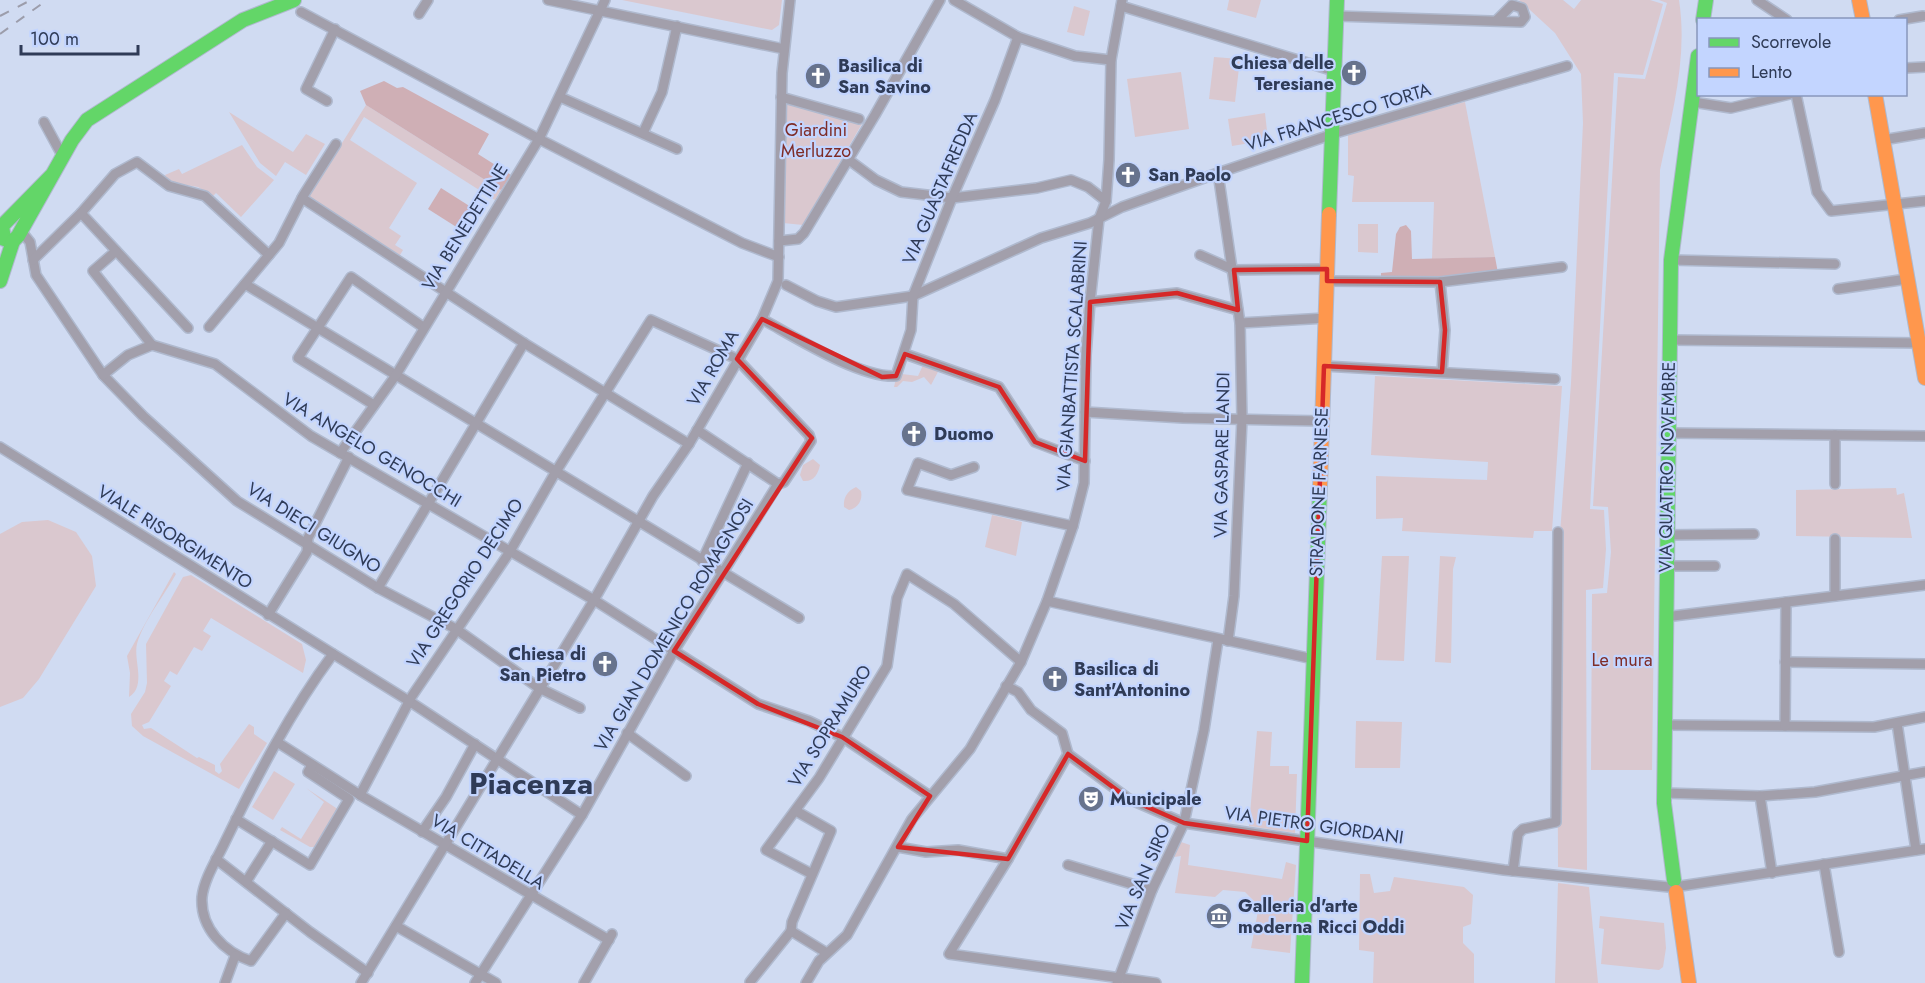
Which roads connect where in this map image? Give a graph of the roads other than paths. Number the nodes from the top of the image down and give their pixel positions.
1 (267, 0) edge
2 (428, 0) edge
3 (548, 0) edge
4 (605, 0) edge
5 (790, 0) edge
6 (940, 0) edge
7 (954, 0) edge
8 (1337, 0) edge
9 (1699, 0) edge
10 (1706, 0) edge
11 (1757, 0) edge
12 (1859, 0) edge
13 (290, 3) edge
14 (1121, 3) edge
15 (602, 10) junction
16 (419, 14) dead end
17 (1336, 16) junction
18 (1923, 16) dead end
19 (1703, 18) edge
20 (1703, 18) edge
21 (1782, 18) edge
22 (1863, 18) edge
23 (1907, 19) edge
24 (243, 20) junction
25 (1496, 21) dead end
26 (677, 26) junction
27 (336, 30) junction
28 (1018, 38) junction
29 (784, 49) junction
30 (1111, 60) junction
31 (1697, 65) edge
32 (1567, 66) dead end
33 (1925, 67) edge
34 (1907, 68) edge
35 (1334, 71) junction
36 (1782, 96) edge
37 (1796, 96) edge
38 (1875, 96) edge
39 (560, 97) junction
40 (781, 97) junction
41 (327, 101) dead end
42 (1693, 102) junction
43 (859, 119) dead end
44 (44, 122) dead end
45 (643, 133) junction
46 (1925, 133) edge
47 (1332, 134) junction
48 (539, 140) junction
49 (1883, 140) junction
50 (336, 144) dead end
51 (677, 148) dead end
52 (63, 157) junction
53 (849, 160) junction
54 (1218, 173) junction
55 (302, 198) junction
56 (952, 198) junction
57 (1106, 201) junction
58 (1925, 201) edge
59 (1894, 205) junction
60 (81, 213) junction
61 (1099, 219) junction
62 (10, 233) edge
63 (779, 241) junction
64 (116, 251) junction
65 (269, 255) junction
66 (1200, 255) dead end
67 (779, 257) junction
68 (33, 260) junction
69 (1671, 260) junction
70 (1835, 264) dead end
71 (1562, 267) dead end
72 (1234, 270) junction
73 (1327, 275) junction
74 (1907, 279) junction
75 (0, 281) edge
76 (1440, 282) junction
77 (245, 284) junction
78 (786, 285) dead end
79 (1838, 289) dead end
80 (446, 290) junction
81 (913, 296) junction
82 (1090, 302) junction
83 (1238, 310) junction
84 (1326, 318) junction
85 (762, 319) junction
86 (1240, 323) junction
87 (188, 327) dead end
88 (208, 327) dead end
89 (423, 327) junction
90 (318, 329) junction
91 (1670, 340) junction
92 (524, 343) junction
93 (1919, 344) junction
94 (152, 345) junction
95 (905, 354) junction
96 (737, 360) junction
97 (1324, 366) junction
98 (1442, 372) junction
99 (103, 375) junction
100 (396, 375) junction
101 (1925, 378) edge
102 (1555, 379) dead end
103 (604, 393) junction
104 (374, 405) junction
105 (1085, 412) junction
106 (1242, 419) junction
107 (1322, 421) junction
108 (475, 424) junction
109 (697, 430) junction
110 (1668, 433) junction
111 (1835, 435) junction
112 (1925, 436) edge
113 (689, 444) junction
114 (0, 447) edge
115 (345, 455) junction
116 (1085, 461) junction
117 (748, 463) junction
118 (974, 467) dead end
119 (555, 473) junction
120 (778, 484) junction
121 (1835, 484) dead end
122 (428, 502) junction
123 (639, 522) junction
124 (1073, 526) junction
125 (1558, 532) dead end
126 (1754, 534) dead end
127 (1666, 535) junction
128 (1835, 539) dead end
129 (307, 545) junction
130 (509, 553) junction
131 (702, 561) junction
132 (1665, 566) junction
133 (1715, 566) dead end
134 (721, 572) junction
135 (1925, 585) edge
136 (378, 588) junction
137 (1835, 596) junction
138 (594, 600) junction
139 (1047, 601) junction
140 (1786, 602) junction
141 (268, 615) junction
142 (1665, 617) junction
143 (799, 618) dead end
144 (456, 629) junction
145 (1223, 640) junction
146 (674, 651) junction
147 (333, 654) junction
148 (1313, 659) junction
149 (1021, 662) junction
150 (1785, 662) junction
151 (1925, 663) edge
152 (1006, 686) junction
153 (539, 688) junction
154 (409, 701) junction
155 (580, 708) dead end
156 (1925, 717) edge
157 (1897, 723) junction
158 (1665, 725) junction
159 (1785, 726) junction
160 (627, 733) junction
161 (842, 737) junction
162 (277, 742) junction
163 (475, 744) junction
164 (1068, 754) junction
165 (498, 759) junction
166 (312, 765) junction
167 (1925, 772) edge
168 (1905, 775) junction
169 (686, 776) dead end
170 (356, 793) junction
171 (1664, 793) junction
172 (930, 796) junction
173 (1760, 796) junction
174 (796, 812) junction
175 (582, 814) junction
176 (236, 819) junction
177 (1184, 823) junction
178 (422, 832) junction
179 (272, 841) junction
180 (1307, 841) junction
181 (445, 846) junction
182 (898, 847) junction
183 (1921, 850) edge
184 (216, 859) junction
185 (1008, 859) junction
186 (1824, 864) junction
187 (1068, 865) dead end
188 (1514, 871) junction
189 (1772, 873) junction
190 (812, 874) junction
191 (246, 882) junction
192 (1675, 886) junction
193 (1152, 890) junction
194 (530, 897) junction
195 (286, 913) junction
196 (396, 926) junction
197 (791, 931) junction
198 (1839, 952) dead end
199 (827, 953) junction
200 (235, 956) junction
201 (368, 973) junction
202 (481, 973) junction
203 (1118, 980) edge
204 (225, 983) edge
205 (361, 983) edge
206 (474, 983) edge
207 (496, 983) edge
208 (584, 983) edge
209 (750, 983) edge
210 (806, 983) edge
211 (1156, 983) edge
212 (1302, 983) edge
213 (1689, 983) edge

1 - 24 main road
2 - 16 street
3 - 15 street
4 - 15 street, VIA BENEDETTINE
5 - 29 street, VIA ROMA
6 - 53 street
7 - 28 street
8 - 17 main road, STRADONE FARNESE
9 - 19 main road
10 - 20 main road
11 - 21 street
12 - 22 main road
13 - 24 main road
13 - 27 street
14 - 30 street, VIA GIANBATTISTA SCALABRINI
14 - 35 street
15 - 26 street
15 - 39 street, VIA BENEDETTINE
17 - 25 street
17 - 35 main road, STRADONE FARNESE
18 - 23 street
24 - 52 main road
26 - 29 street
26 - 45 street
27 - 41 street
27 - 48 street
28 - 30 street
28 - 56 street, VIA GUASTAFREDDA
29 - 40 street, VIA ROMA
30 - 57 street, VIA GIANBATTISTA SCALABRINI
31 - 42 main road, VIA QUATTRO NOVEMBRE
32 - 47 street, VIA FRANCESCO TORTA
33 - 34 street
35 - 47 main road, STRADONE FARNESE
36 - 42 street
37 - 59 street
38 - 49 main road
39 - 45 street
39 - 48 street, VIA BENEDETTINE
40 - 43 street
40 - 63 street, VIA ROMA
42 - 69 main road, VIA QUATTRO NOVEMBRE
44 - 52 street
45 - 51 street
46 - 49 street
47 - 54 street, VIA FRANCESCO TORTA
47 - 73 main road, STRADONE FARNESE
48 - 67 street
48 - 80 street, VIA BENEDETTINE
49 - 59 main road
50 - 55 street
52 - 62 main road
53 - 56 street
53 - 63 street
54 - 61 street, VIA FRANCESCO TORTA
54 - 72 street, VIA GASPARE LANDI
55 - 65 street
55 - 80 street
56 - 57 street
56 - 81 street, VIA GUASTAFREDDA
57 - 61 street, VIA GIANBATTISTA SCALABRINI
58 - 59 street
59 - 74 main road
60 - 64 street
60 - 65 street
60 - 68 street
61 - 81 street, VIA FRANCESCO TORTA
61 - 82 street, VIA GIANBATTISTA SCALABRINI
62 - 68 street, VIA DIECI GIUGNO
62 - 75 main road
63 - 67 street, VIA ROMA
64 - 87 street
64 - 94 street
65 - 77 street
66 - 72 street
67 - 85 street, VIA ROMA
68 - 99 street, VIA DIECI GIUGNO
69 - 70 street
69 - 91 main road, VIA QUATTRO NOVEMBRE
71 - 76 street
72 - 73 street
72 - 83 street, VIA GASPARE LANDI
73 - 76 street
73 - 84 main road, STRADONE FARNESE
74 - 79 street
74 - 93 main road
76 - 98 street
77 - 88 street
77 - 90 street
78 - 81 street, VIA FRANCESCO TORTA
80 - 89 street, VIA BENEDETTINE
80 - 92 street
81 - 95 street, VIA GUASTAFREDDA
82 - 83 street
82 - 105 street, VIA GIANBATTISTA SCALABRINI
83 - 86 street, VIA GASPARE LANDI
84 - 86 street
84 - 97 main road, STRADONE FARNESE
85 - 95 street
85 - 96 street, VIA ROMA
86 - 106 street, VIA GASPARE LANDI
89 - 90 street
89 - 100 street, VIA BENEDETTINE
90 - 100 street
90 - 104 street
91 - 93 street
91 - 110 main road, VIA QUATTRO NOVEMBRE
92 - 103 street
92 - 108 street
93 - 101 main road
94 - 99 street
94 - 115 street, VIA ANGELO GENOCCHI
95 - 116 street
96 - 103 street, VIA GREGORIO DECIMO
96 - 109 street, VIA ROMA
96 - 120 street, VIA GIAN DOMENICO ROMAGNOSI
97 - 98 street
97 - 107 main road, STRADONE FARNESE
98 - 102 street
99 - 129 street, VIA DIECI GIUGNO
100 - 104 street, VIA BENEDETTINE
100 - 108 street
103 - 113 street
103 - 119 street, VIA GREGORIO DECIMO
104 - 115 street, VIA BENEDETTINE
105 - 106 street
105 - 116 street, VIA GIANBATTISTA SCALABRINI
106 - 107 street
106 - 145 street, VIA GASPARE LANDI
107 - 148 main road, STRADONE FARNESE
108 - 119 street
108 - 122 street
109 - 113 street, VIA ROMA
109 - 117 street
110 - 111 street
110 - 127 main road, VIA QUATTRO NOVEMBRE
111 - 112 street
111 - 121 street
113 - 123 street, VIA ROMA
114 - 141 street, VIALE RISORGIMENTO
115 - 122 street, VIA ANGELO GENOCCHI
115 - 129 street, VIA BENEDETTINE
116 - 124 street, VIA GIANBATTISTA SCALABRINI
117 - 120 street
117 - 131 street
118 - 124 street
119 - 123 street
119 - 130 street, VIA GREGORIO DECIMO
120 - 134 street, VIA GIAN DOMENICO ROMAGNOSI
122 - 130 street, VIA ANGELO GENOCCHI
122 - 136 street
123 - 131 street
123 - 138 street, VIA ROMA
124 - 139 street, VIA GIANBATTISTA SCALABRINI
125 - 188 street
126 - 127 street
127 - 132 main road, VIA QUATTRO NOVEMBRE
128 - 137 street
129 - 136 street, VIA DIECI GIUGNO
129 - 141 street, VIA BENEDETTINE
130 - 138 street, VIA ANGELO GENOCCHI
130 - 144 street, VIA GREGORIO DECIMO
131 - 134 street
132 - 133 street
132 - 142 main road, VIA QUATTRO NOVEMBRE
134 - 143 street
134 - 146 street, VIA GIAN DOMENICO ROMAGNOSI
135 - 137 street
136 - 144 street, VIA DIECI GIUGNO
137 - 140 street
138 - 146 street, VIA ANGELO GENOCCHI
138 - 153 street, VIA ROMA
139 - 145 street
139 - 149 street, VIA GIANBATTISTA SCALABRINI
140 - 142 street
140 - 150 street
141 - 147 street, VIALE RISORGIMENTO
142 - 158 main road, VIA QUATTRO NOVEMBRE
144 - 153 street, VIA DIECI GIUGNO
144 - 154 street, VIA GREGORIO DECIMO
145 - 148 street
145 - 177 street, VIA SAN SIRO
146 - 160 street, VIA GIAN DOMENICO ROMAGNOSI
146 - 161 street, VIA ANGELO GENOCCHI
147 - 154 street, VIALE RISORGIMENTO
147 - 162 street
148 - 180 main road, STRADONE FARNESE
149 - 152 street, VIA GIANBATTISTA SCALABRINI
149 - 161 street, VIA SOPRAMURO
150 - 151 street
150 - 159 street
152 - 164 street
152 - 172 street, VIA GIANBATTISTA SCALABRINI
153 - 155 street, VIA DIECI GIUGNO
153 - 165 street, VIA ROMA
154 - 163 street, VIALE RISORGIMENTO
154 - 170 street, VIA GREGORIO DECIMO
156 - 157 street
157 - 159 street
157 - 168 street
158 - 159 street
158 - 171 main road, VIA QUATTRO NOVEMBRE
160 - 169 street
160 - 175 street, VIA GIAN DOMENICO ROMAGNOSI
161 - 172 street, VIA ANGELO GENOCCHI
161 - 174 street, VIA SOPRAMURO
162 - 166 street, VIA CITTADELLA
162 - 176 street
163 - 165 street, VIALE RISORGIMENTO
163 - 178 street
164 - 177 street, VIA PIETRO GIORDANI
164 - 185 street
165 - 175 street, VIALE RISORGIMENTO
165 - 181 street, VIA ROMA
166 - 170 street, VIA CITTADELLA
166 - 179 street
167 - 168 street
168 - 173 street
168 - 183 street
170 - 178 street, VIA CITTADELLA
171 - 173 street
171 - 192 main road, VIA QUATTRO NOVEMBRE
172 - 182 street, VIA GIANBATTISTA SCALABRINI
173 - 189 street
174 - 190 street
174 - 190 street, VIA SOPRAMURO
175 - 194 street, VIA GIAN DOMENICO ROMAGNOSI
176 - 179 street
176 - 184 street
177 - 180 street, VIA PIETRO GIORDANI
177 - 193 street, VIA SAN SIRO
178 - 181 street, VIA CITTADELLA
179 - 191 street
180 - 188 street, VIA PIETRO GIORDANI
180 - 212 main road, STRADONE FARNESE
181 - 194 street, VIA CITTADELLA
181 - 196 street, VIA ROMA
182 - 185 street
182 - 199 street, VIA GIANBATTISTA SCALABRINI
183 - 186 street, VIA PIETRO GIORDANI
184 - 191 street
184 - 200 street
185 - 203 street
186 - 189 street, VIA PIETRO GIORDANI
186 - 198 street
187 - 193 street
188 - 192 street, VIA PIETRO GIORDANI
189 - 192 street, VIA PIETRO GIORDANI
190 - 197 street
191 - 195 street
192 - 213 main road, VIA QUATTRO NOVEMBRE
193 - 203 street, VIA SAN SIRO
194 - 202 street, VIA GIAN DOMENICO ROMAGNOSI
194 - 208 street, VIA CITTADELLA
195 - 200 street
195 - 201 street
196 - 201 street, VIA ROMA
196 - 202 street
197 - 199 street
197 - 209 street
199 - 210 street, VIA GIANBATTISTA SCALABRINI
200 - 204 street
201 - 205 street, VIA ROMA
202 - 206 street, VIA GIAN DOMENICO ROMAGNOSI
202 - 207 street
203 - 211 street

